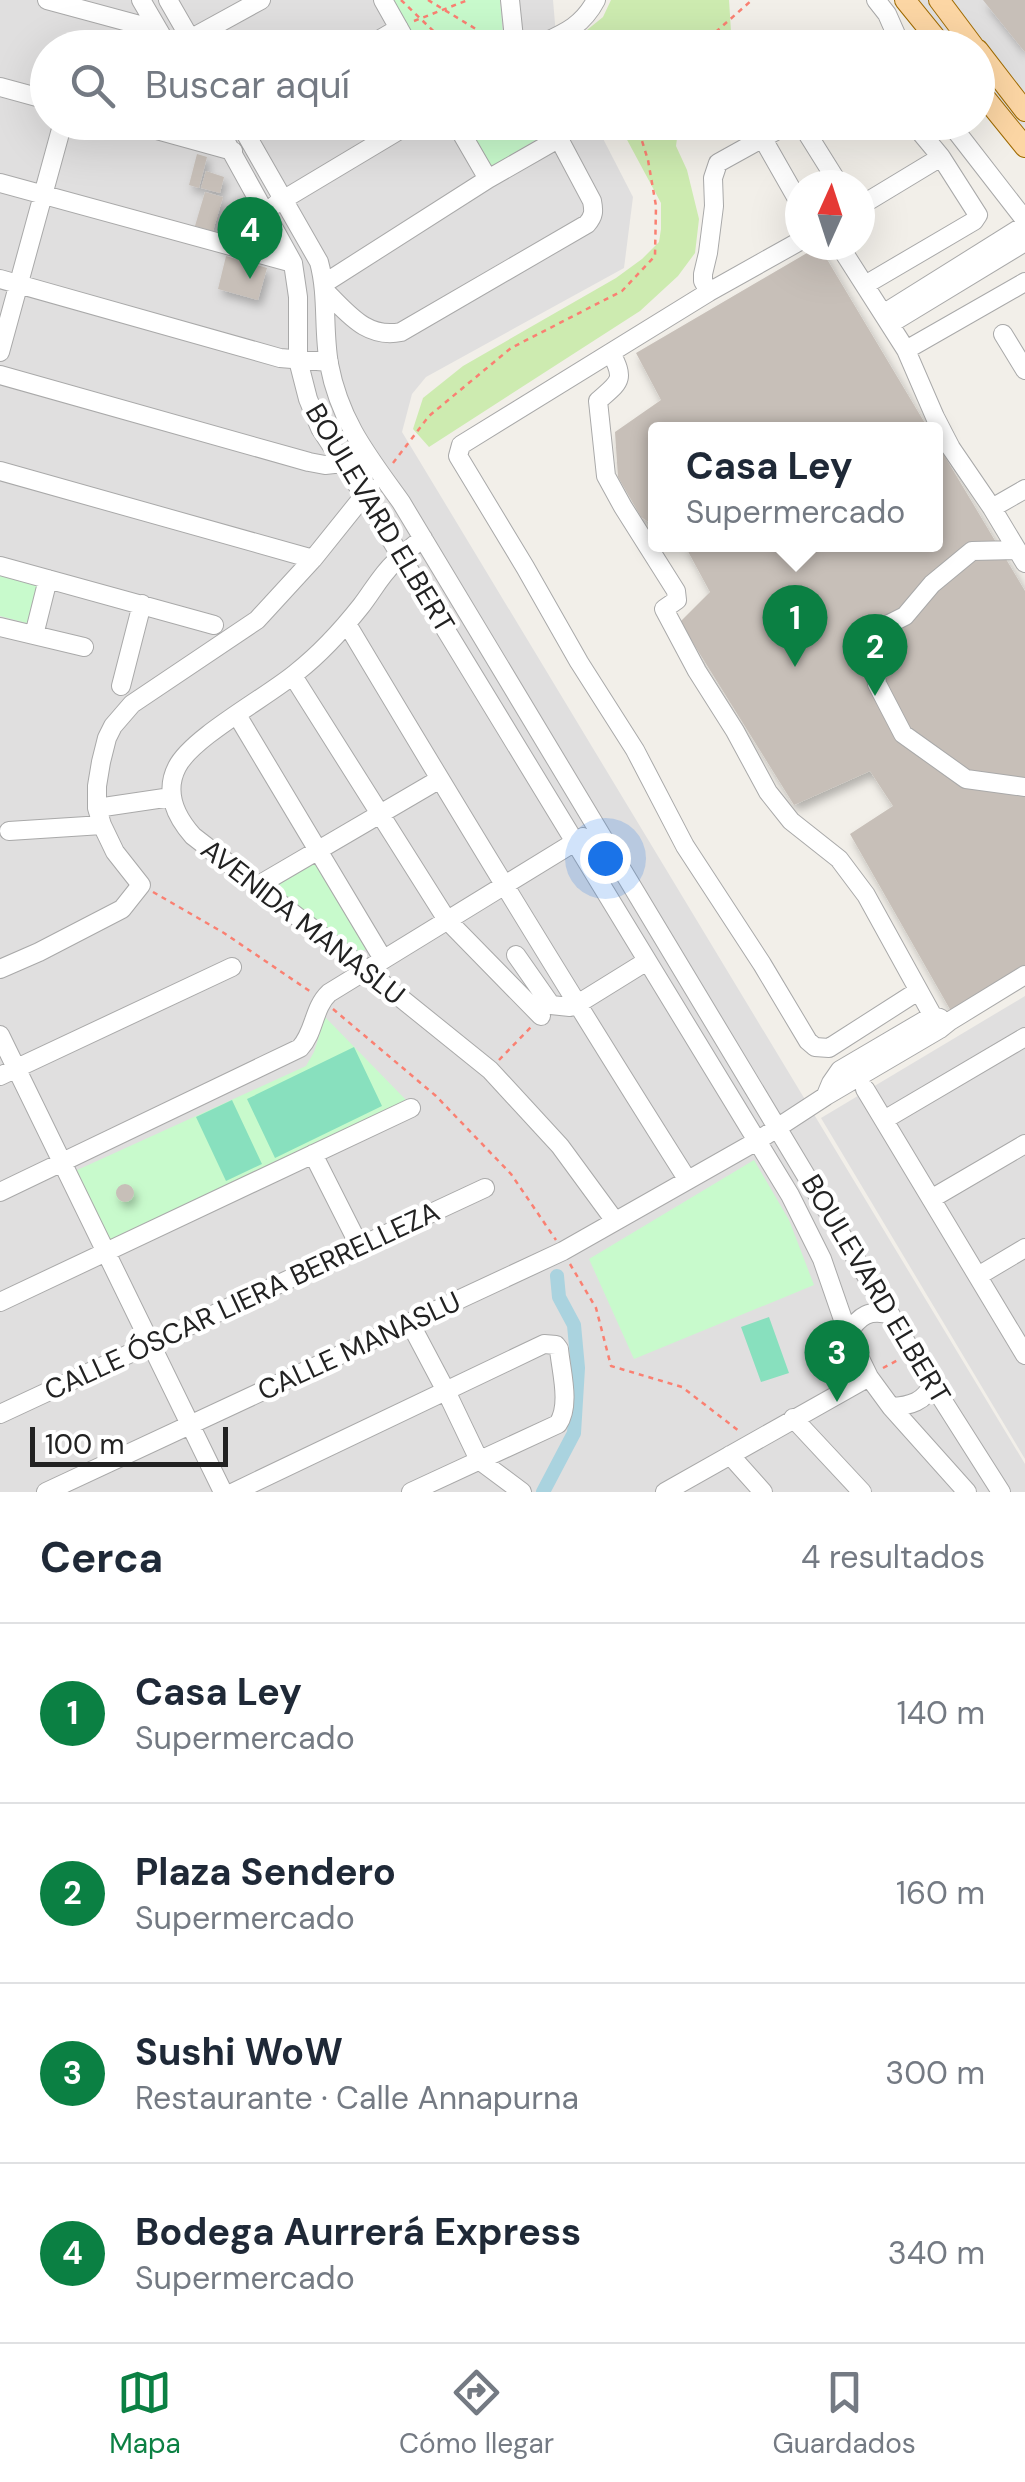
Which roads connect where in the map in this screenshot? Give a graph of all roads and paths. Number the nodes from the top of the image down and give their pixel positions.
1 (47, 0) edge
2 (141, 0) edge
3 (168, 0) edge
4 (261, 0) edge
5 (383, 0) edge
6 (402, 0) edge
7 (428, 0) edge
8 (468, 0) edge
9 (510, 0) edge
10 (596, 0) edge
11 (752, 0) edge
12 (876, 0) edge
13 (905, 0) edge
14 (939, 0) edge
15 (442, 10) junction
16 (418, 18) junction
17 (399, 28) junction
18 (158, 30) joint
19 (185, 30) edge
20 (214, 30) edge
21 (396, 30) edge
22 (431, 30) edge
23 (476, 30) edge
24 (513, 30) edge
25 (569, 30) edge
26 (718, 30) edge
27 (894, 30) edge
28 (929, 30) edge
29 (962, 30) edge
30 (995, 72) edge
31 (0, 88) edge
32 (30, 96) edge
33 (1022, 105) edge
34 (995, 110) edge
35 (58, 140) edge
36 (193, 140) edge
37 (226, 140) edge
38 (249, 140) edge
39 (383, 140) edge
40 (465, 140) edge
41 (542, 140) edge
42 (559, 140) edge
43 (642, 140) edge
44 (761, 140) edge
45 (764, 140) edge
46 (811, 140) edge
47 (926, 140) edge
48 (964, 140) edge
49 (1025, 147) edge
50 (232, 151) junction
51 (941, 158) junction
52 (830, 170) edge
53 (785, 178) edge
54 (488, 179) junction
55 (0, 183) edge
56 (44, 195) junction
57 (875, 197) edge
58 (284, 200) junction
59 (265, 210) junction
60 (1025, 222) edge
61 (1025, 242) edge
62 (785, 249) edge
63 (848, 260) edge
64 (293, 262) junction
65 (9, 282) edge
66 (1025, 282) edge
67 (864, 285) junction
68 (325, 287) junction
69 (708, 292) junction
70 (887, 319) junction
71 (1003, 334) dead end
72 (906, 350) junction
73 (0, 352) edge
74 (611, 353) junction
75 (298, 360) junction
76 (329, 362) junction
77 (1025, 370) edge
78 (0, 374) edge
79 (937, 422) edge
80 (943, 433) edge
81 (369, 460) junction
82 (342, 463) junction
83 (0, 471) edge
84 (383, 476) junction
85 (1025, 489) edge
86 (363, 494) junction
87 (992, 508) junction
88 (1025, 524) edge
89 (423, 538) junction
90 (648, 547) edge
91 (1019, 551) edge
92 (651, 552) edge
93 (401, 556) junction
94 (313, 559) junction
95 (0, 566) edge
96 (48, 579) junction
97 (142, 604) junction
98 (214, 624) dead end
99 (347, 624) junction
100 (0, 627) edge
101 (34, 635) junction
102 (84, 647) dead end
103 (294, 676) junction
104 (122, 686) dead end
105 (238, 715) junction
106 (440, 779) junction
107 (1025, 787) edge
108 (171, 797) junction
109 (380, 814) junction
110 (100, 816) junction
111 (598, 828) junction
112 (9, 831) dead end
113 (575, 842) junction
114 (318, 850) junction
115 (141, 884) junction
116 (506, 884) junction
117 (257, 886) junction
118 (447, 920) junction
119 (516, 955) dead end
120 (383, 960) junction
121 (647, 960) junction
122 (232, 968) dead end
123 (0, 969) edge
124 (366, 970) junction
125 (1025, 975) edge
126 (918, 991) junction
127 (322, 1000) junction
128 (576, 1004) junction
129 (542, 1016) joint
130 (941, 1022) junction
131 (0, 1035) edge
132 (1025, 1037) edge
133 (490, 1070) junction
134 (8, 1072) edge
135 (865, 1089) dead end
136 (411, 1108) dead end
137 (884, 1120) junction
138 (778, 1128) junction
139 (757, 1141) junction
140 (1025, 1144) edge
141 (313, 1154) junction
142 (62, 1163) junction
143 (688, 1179) junction
144 (485, 1188) dead end
145 (0, 1192) edge
146 (931, 1199) junction
147 (616, 1221) junction
148 (359, 1246) junction
149 (1025, 1248) edge
150 (563, 1251) junction
151 (106, 1252) junction
152 (978, 1276) junction
153 (0, 1302) edge
154 (891, 1315) junction
155 (410, 1322) junction
156 (848, 1334) junction
157 (150, 1343) junction
158 (912, 1352) junction
159 (1025, 1354) edge
160 (868, 1377) junction
161 (932, 1383) junction
162 (446, 1391) junction
163 (891, 1407) junction
164 (0, 1414) edge
165 (794, 1418) junction
166 (190, 1424) junction
167 (752, 1441) junction
168 (730, 1454) junction
169 (479, 1460) junction
170 (46, 1492) edge
171 (222, 1492) edge
172 (234, 1492) edge
173 (412, 1492) edge
174 (522, 1492) edge
175 (666, 1492) edge
176 (764, 1492) edge
177 (862, 1492) edge
178 (967, 1492) edge
179 (1000, 1492) edge

1 - 18 street
2 - 18 street
3 - 19 street
4 - 20 street
5 - 17 street
6 - 16 path
7 - 15 path
8 - 15 path
9 - 24 street
10 - 25 street
11 - 26 path
12 - 27 street
13 - 28 main road
14 - 29 main road
15 - 16 path
15 - 23 path
16 - 17 path
16 - 22 path
17 - 21 street
30 - 33 main road
31 - 32 street
34 - 49 main road
35 - 56 street
36 - 50 street
37 - 50 street, BOULEVARD ELBERT
38 - 58 street, BOULEVARD ELBERT
39 - 58 street
40 - 54 street
41 - 54 street
42 - 68 street
43 - 84 path
44 - 69 street
45 - 53 street
46 - 52 street
47 - 51 street
48 - 60 street
50 - 59 street, BOULEVARD ELBERT
51 - 57 street
51 - 67 street
54 - 68 street
55 - 56 street
56 - 64 street
56 - 65 street
58 - 59 street
58 - 68 street, BOULEVARD ELBERT
59 - 64 street, BOULEVARD ELBERT
60 - 70 street
61 - 70 street
62 - 69 street
63 - 67 street
64 - 75 street, BOULEVARD ELBERT
65 - 73 street
65 - 75 street
66 - 72 street
67 - 70 street
68 - 76 street, BOULEVARD ELBERT
69 - 74 street
70 - 72 street
71 - 77 street
72 - 79 street
74 - 90 street
74 - 126 street
75 - 76 street
75 - 82 street, BOULEVARD ELBERT
76 - 81 street, BOULEVARD ELBERT
78 - 82 street
80 - 87 street
81 - 82 street
81 - 84 street, BOULEVARD ELBERT
82 - 86 street, BOULEVARD ELBERT
83 - 94 street
84 - 86 street
84 - 89 street, BOULEVARD ELBERT
85 - 87 street
86 - 93 street, BOULEVARD ELBERT
86 - 94 street
87 - 91 street
88 - 91 street
89 - 93 street
89 - 111 street, BOULEVARD ELBERT
91 - 107 street
92 - 126 street
93 - 99 street
93 - 113 street, BOULEVARD ELBERT
94 - 110 street
95 - 96 street
96 - 97 street
96 - 101 street
97 - 98 street
97 - 104 street
99 - 103 street
99 - 106 street
100 - 101 street
101 - 102 street
103 - 105 street
103 - 109 street
105 - 108 street
105 - 114 street
106 - 109 street
106 - 116 street
108 - 110 street
108 - 117 street, AVENIDA MANASLU
109 - 114 street
109 - 118 street
110 - 112 street
110 - 115 street
111 - 113 street
111 - 138 street, BOULEVARD ELBERT
113 - 116 street
113 - 121 street, BOULEVARD ELBERT
114 - 117 street
114 - 120 street
115 - 123 street
115 - 127 path
116 - 118 street
116 - 128 street
117 - 124 street, AVENIDA MANASLU
118 - 120 street
118 - 129 street
119 - 128 street
120 - 124 street
121 - 128 street
121 - 139 street, BOULEVARD ELBERT
122 - 134 street
124 - 127 street
124 - 133 street, AVENIDA MANASLU
125 - 130 street, CALLE MANASLU
126 - 130 street
127 - 142 street
127 - 150 path
128 - 143 street
129 - 133 path
130 - 138 street, CALLE MANASLU
131 - 134 street
132 - 137 street
133 - 147 street, AVENIDA MANASLU
134 - 142 street
135 - 137 street
136 - 141 street
137 - 146 street
138 - 139 street, CALLE MANASLU
138 - 154 street, BOULEVARD ELBERT
139 - 143 street, CALLE MANASLU
139 - 156 street, BOULEVARD ELBERT
140 - 146 street
141 - 148 street
141 - 151 street
142 - 145 street
142 - 151 street
143 - 147 street, CALLE MANASLU
144 - 148 street, CALLE ÓSCAR LIERA BERRELLEZA
146 - 152 street
147 - 150 street, CALLE MANASLU
148 - 157 street, CALLE ÓSCAR LIERA BERRELLEZA
149 - 152 street
150 - 155 street, CALLE MANASLU
150 - 167 path
151 - 153 street
151 - 157 street
152 - 159 street
154 - 156 street
154 - 158 street, BOULEVARD ELBERT
155 - 162 street
155 - 166 street, CALLE MANASLU
156 - 160 street, BOULEVARD ELBERT
157 - 164 street, CALLE ÓSCAR LIERA BERRELLEZA
157 - 166 street
158 - 160 path
158 - 161 street, BOULEVARD ELBERT
160 - 163 street, BOULEVARD ELBERT
160 - 165 street
161 - 163 street
161 - 179 street, BOULEVARD ELBERT
162 - 169 street
162 - 169 street
162 - 172 street
163 - 178 street, BOULEVARD ELBERT
165 - 167 street
165 - 177 street
166 - 170 street, CALLE MANASLU
166 - 171 street
167 - 168 street
168 - 175 street
168 - 176 street
169 - 173 street
169 - 174 street

